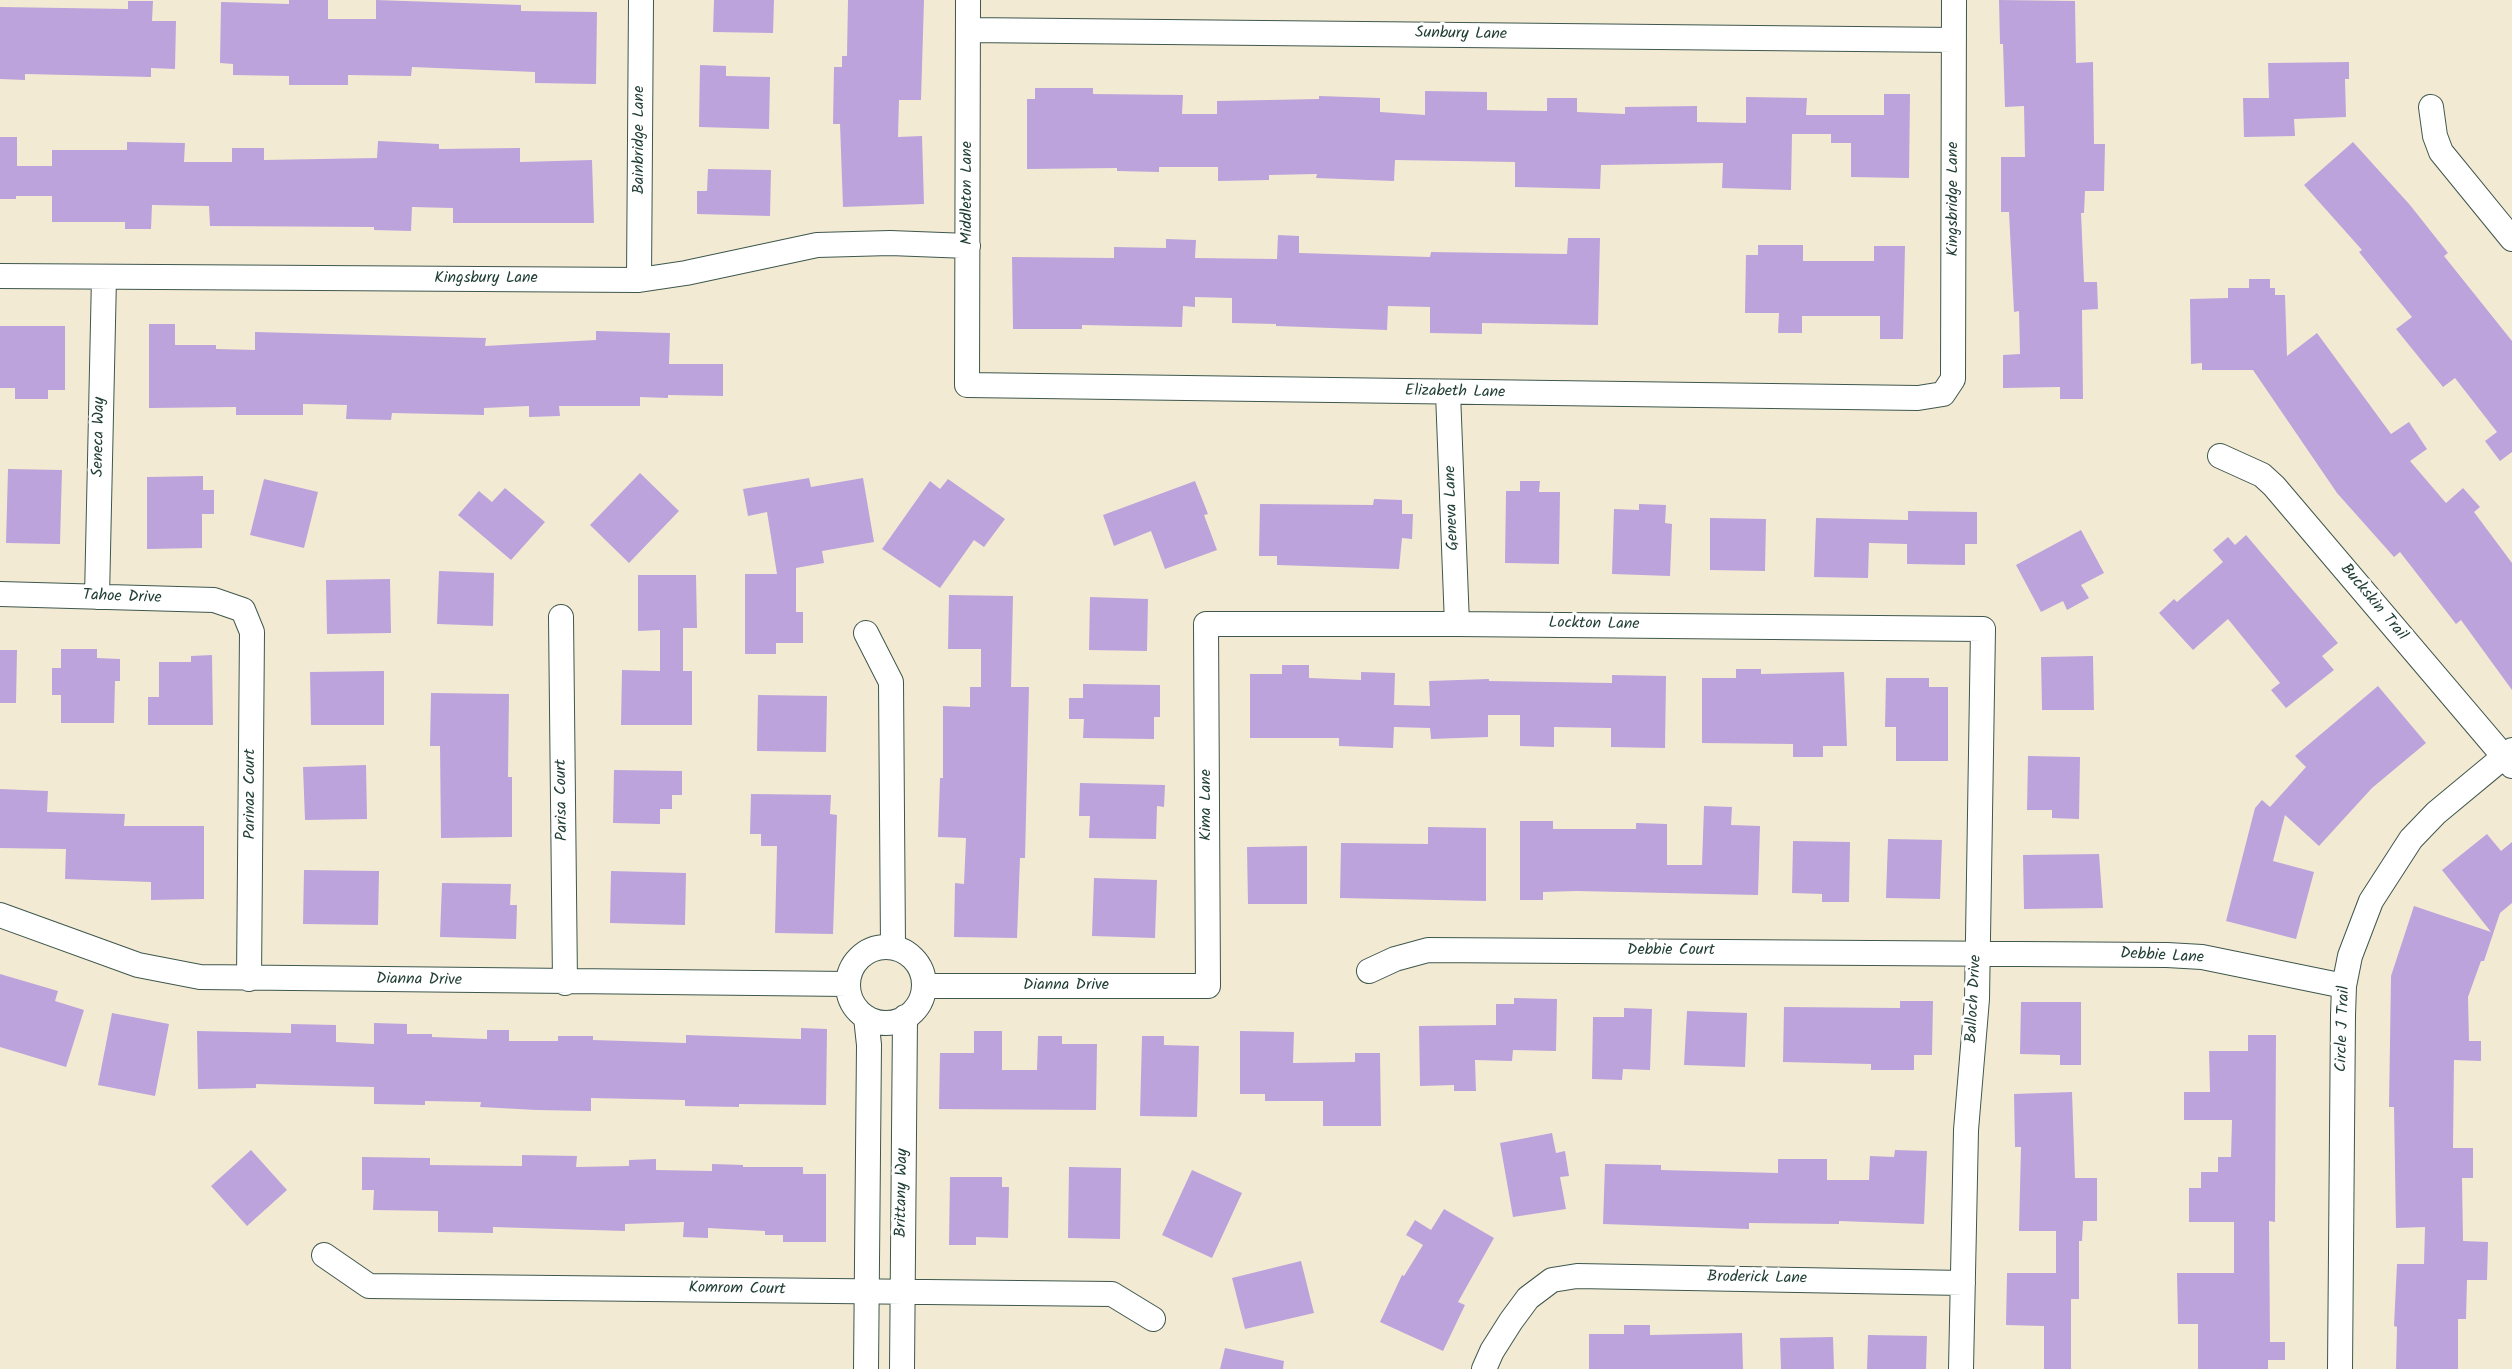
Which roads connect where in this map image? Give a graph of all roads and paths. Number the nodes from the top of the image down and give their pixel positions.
1 (641, 0) edge
2 (968, 0) edge
3 (1954, 0) edge
4 (968, 30) junction
5 (1954, 40) junction
6 (2431, 107) dead end
7 (2512, 239) edge
8 (968, 246) junction
9 (0, 276) edge
10 (104, 277) junction
11 (639, 280) junction
12 (967, 385) joint
13 (1448, 393) junction
14 (1943, 394) joint
15 (2220, 456) dead end
16 (0, 594) edge
17 (97, 597) junction
18 (243, 610) joint
19 (561, 617) dead end
20 (1206, 624) joint
21 (1457, 624) junction
22 (1983, 629) joint
23 (866, 633) dead end
24 (2509, 758) edge
25 (0, 915) edge
26 (893, 947) junction
27 (1978, 954) junction
28 (1369, 971) dead end
29 (249, 979) junction
30 (565, 983) junction
31 (848, 984) junction
32 (924, 986) junction
33 (1208, 986) joint
34 (2344, 986) junction
35 (866, 1017) junction
36 (905, 1017) junction
37 (324, 1255) dead end
38 (1963, 1283) junction
39 (867, 1292) junction
40 (902, 1292) junction
41 (1153, 1319) dead end
42 (866, 1369) edge
43 (902, 1369) edge
44 (1484, 1369) edge
45 (1961, 1369) edge
46 (2340, 1369) edge

1 - 11 street, Bainbridge Lane
2 - 4 street, Middleton Lane
3 - 5 street, Kingsbridge Lane
4 - 5 street, Sunbury Lane
4 - 8 street, Middleton Lane
5 - 14 street, Kingsbridge Lane
6 - 7 street
8 - 11 street, Kingsbury Lane
8 - 12 street, Middleton Lane
9 - 10 street, Kingsbury Lane
10 - 11 street, Kingsbury Lane
10 - 17 street, Seneca Way
12 - 13 street, Elizabeth Lane
13 - 14 street, Elizabeth Lane
13 - 21 street, Geneva Lane
15 - 24 street, Buckskin Trail
16 - 17 street, Tahoe Drive
17 - 18 street, Tahoe Drive
18 - 29 street, Parinaz Court
19 - 30 street, Parisa Court
20 - 21 street, Lockton Lane
20 - 33 street, Kima Lane
21 - 22 street, Lockton Lane
22 - 27 street, Balloch Drive
23 - 26 street
24 - 34 street, Circle J Trail
25 - 29 street, Dianna Drive
26 - 31 street
26 - 32 street
27 - 28 street, Debbie Court
27 - 34 street, Debbie Lane
27 - 38 street, Balloch Drive
29 - 30 street, Dianna Drive
30 - 31 street, Dianna Drive
31 - 35 street
32 - 33 street, Dianna Drive
32 - 36 street
34 - 46 street, Circle J Trail
35 - 36 street
35 - 39 street
36 - 40 street, Brittany Way
37 - 39 street, Komrom Court
38 - 44 street, Broderick Lane
38 - 45 street, Balloch Drive
39 - 40 street, Komrom Court
39 - 42 street
40 - 41 street, Komrom Court
40 - 43 street, Brittany Way

